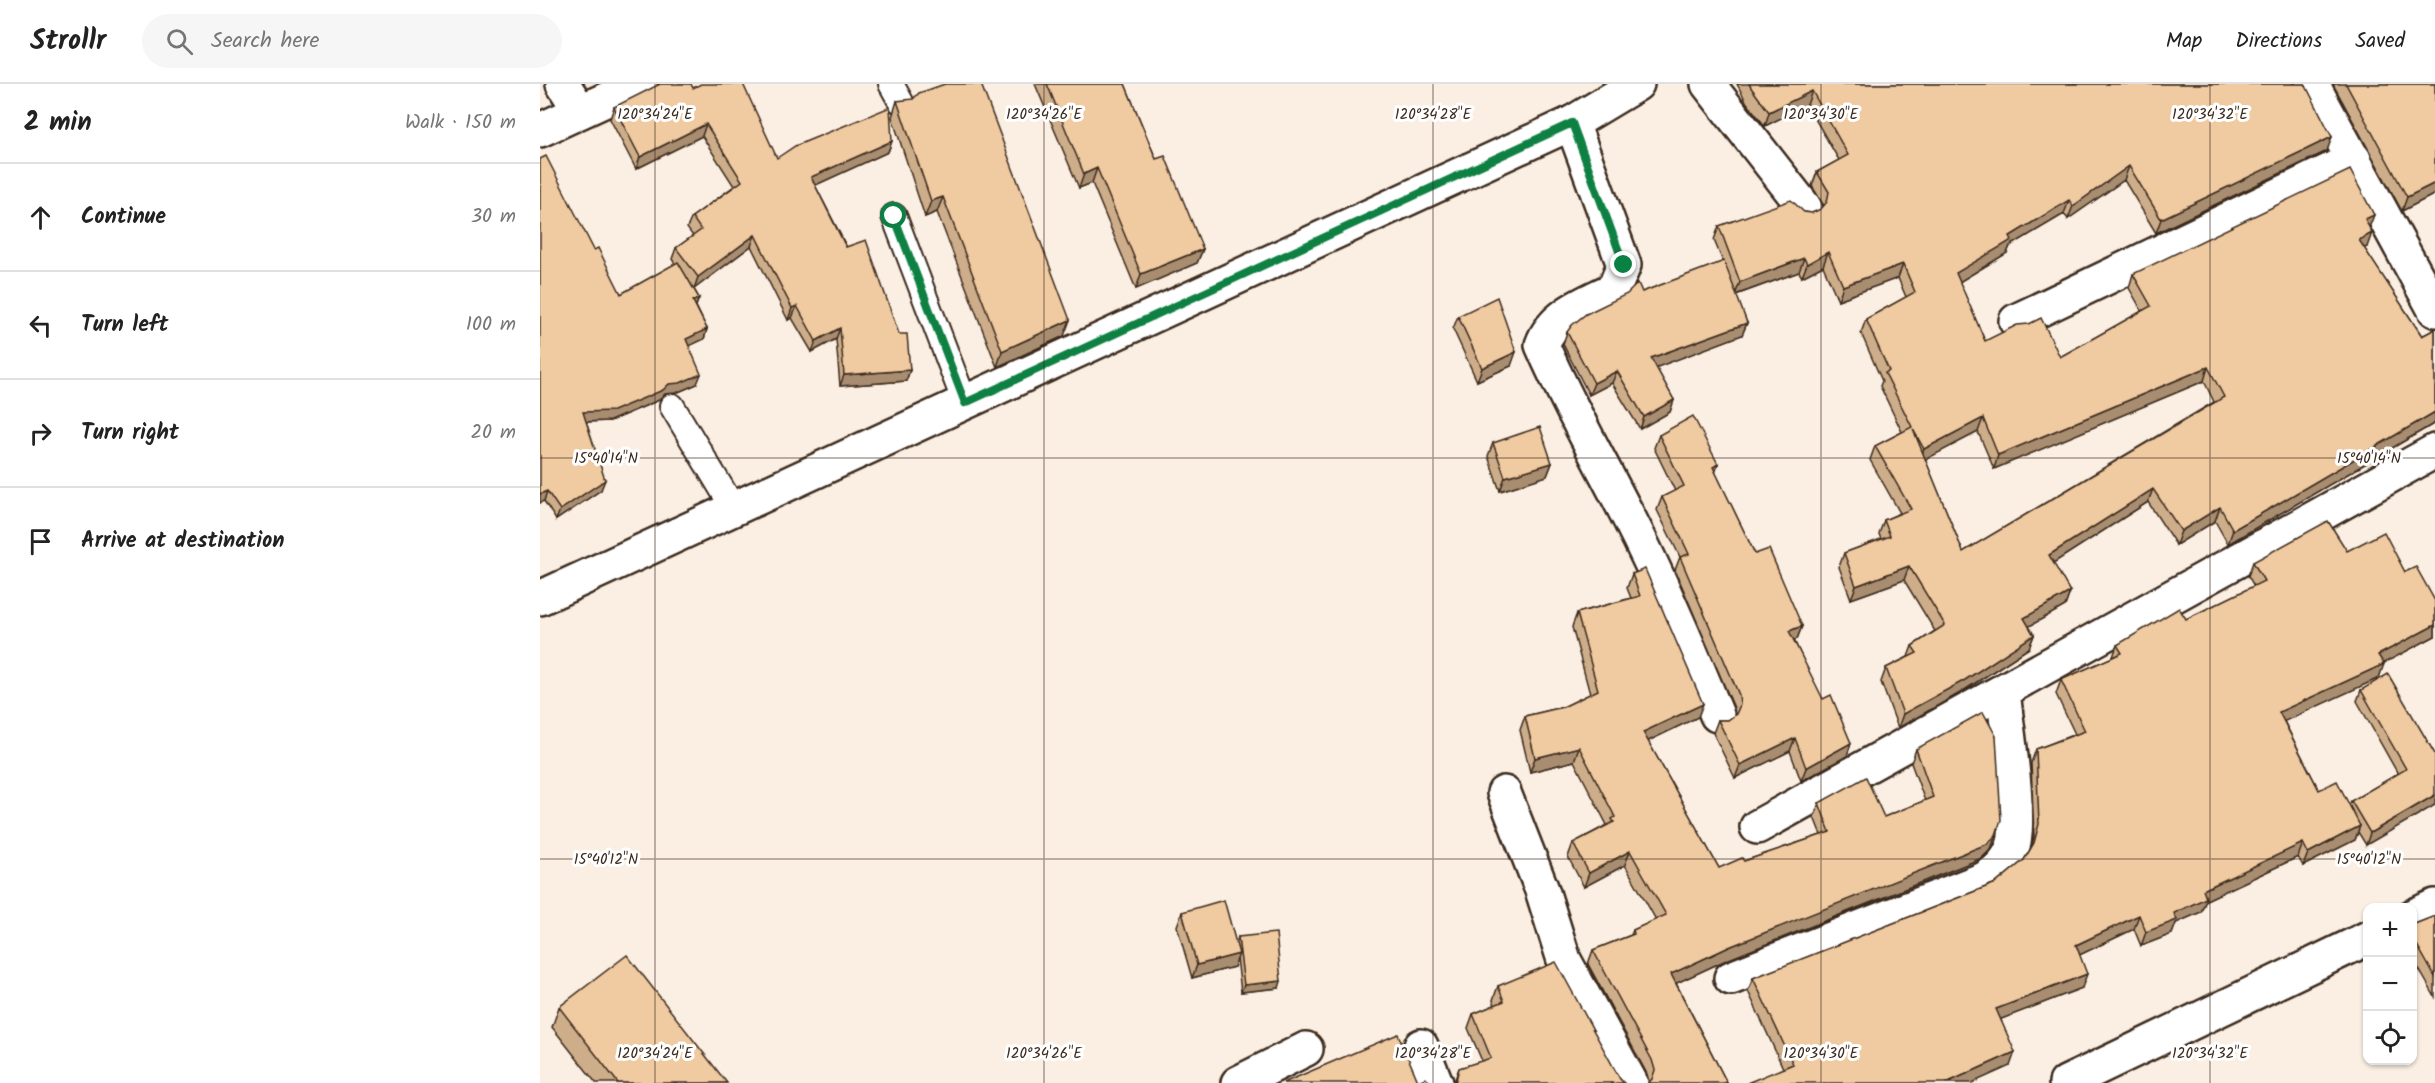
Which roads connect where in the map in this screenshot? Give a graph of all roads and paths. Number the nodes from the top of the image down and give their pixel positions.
1 (563, 84) edge
2 (640, 84) edge
3 (1637, 84) edge
4 (1708, 84) edge
5 (2312, 84) edge
6 (580, 111) junction
7 (1572, 123) junction
8 (540, 130) edge
9 (2354, 159) junction
10 (1805, 208) dead end
11 (894, 216) dead end
12 (2435, 310) edge
13 (2016, 321) dead end
14 (965, 403) junction
15 (672, 406) dead end
16 (2435, 451) edge
17 (734, 509) junction
18 (540, 598) edge
19 (2003, 691) junction
20 (1717, 715) dead end
21 (1504, 793) dead end
22 (1757, 827) dead end
23 (2435, 906) edge
24 (2417, 915) edge
25 (2363, 940) edge
26 (1731, 978) dead end
27 (1421, 1046) dead end
28 (1306, 1049) dead end
29 (1238, 1083) edge
30 (1436, 1083) edge
31 (1631, 1083) edge
32 (2066, 1083) edge

1 - 6 street
2 - 6 street
3 - 7 street
4 - 10 street
5 - 9 street
6 - 8 street
7 - 14 street
7 - 20 street
9 - 12 street
9 - 13 street
11 - 14 lane
14 - 17 street
15 - 17 lane
16 - 19 street
17 - 18 street
19 - 22 street
19 - 26 street
21 - 31 street
23 - 24 street
25 - 32 street
27 - 30 street
28 - 29 street

